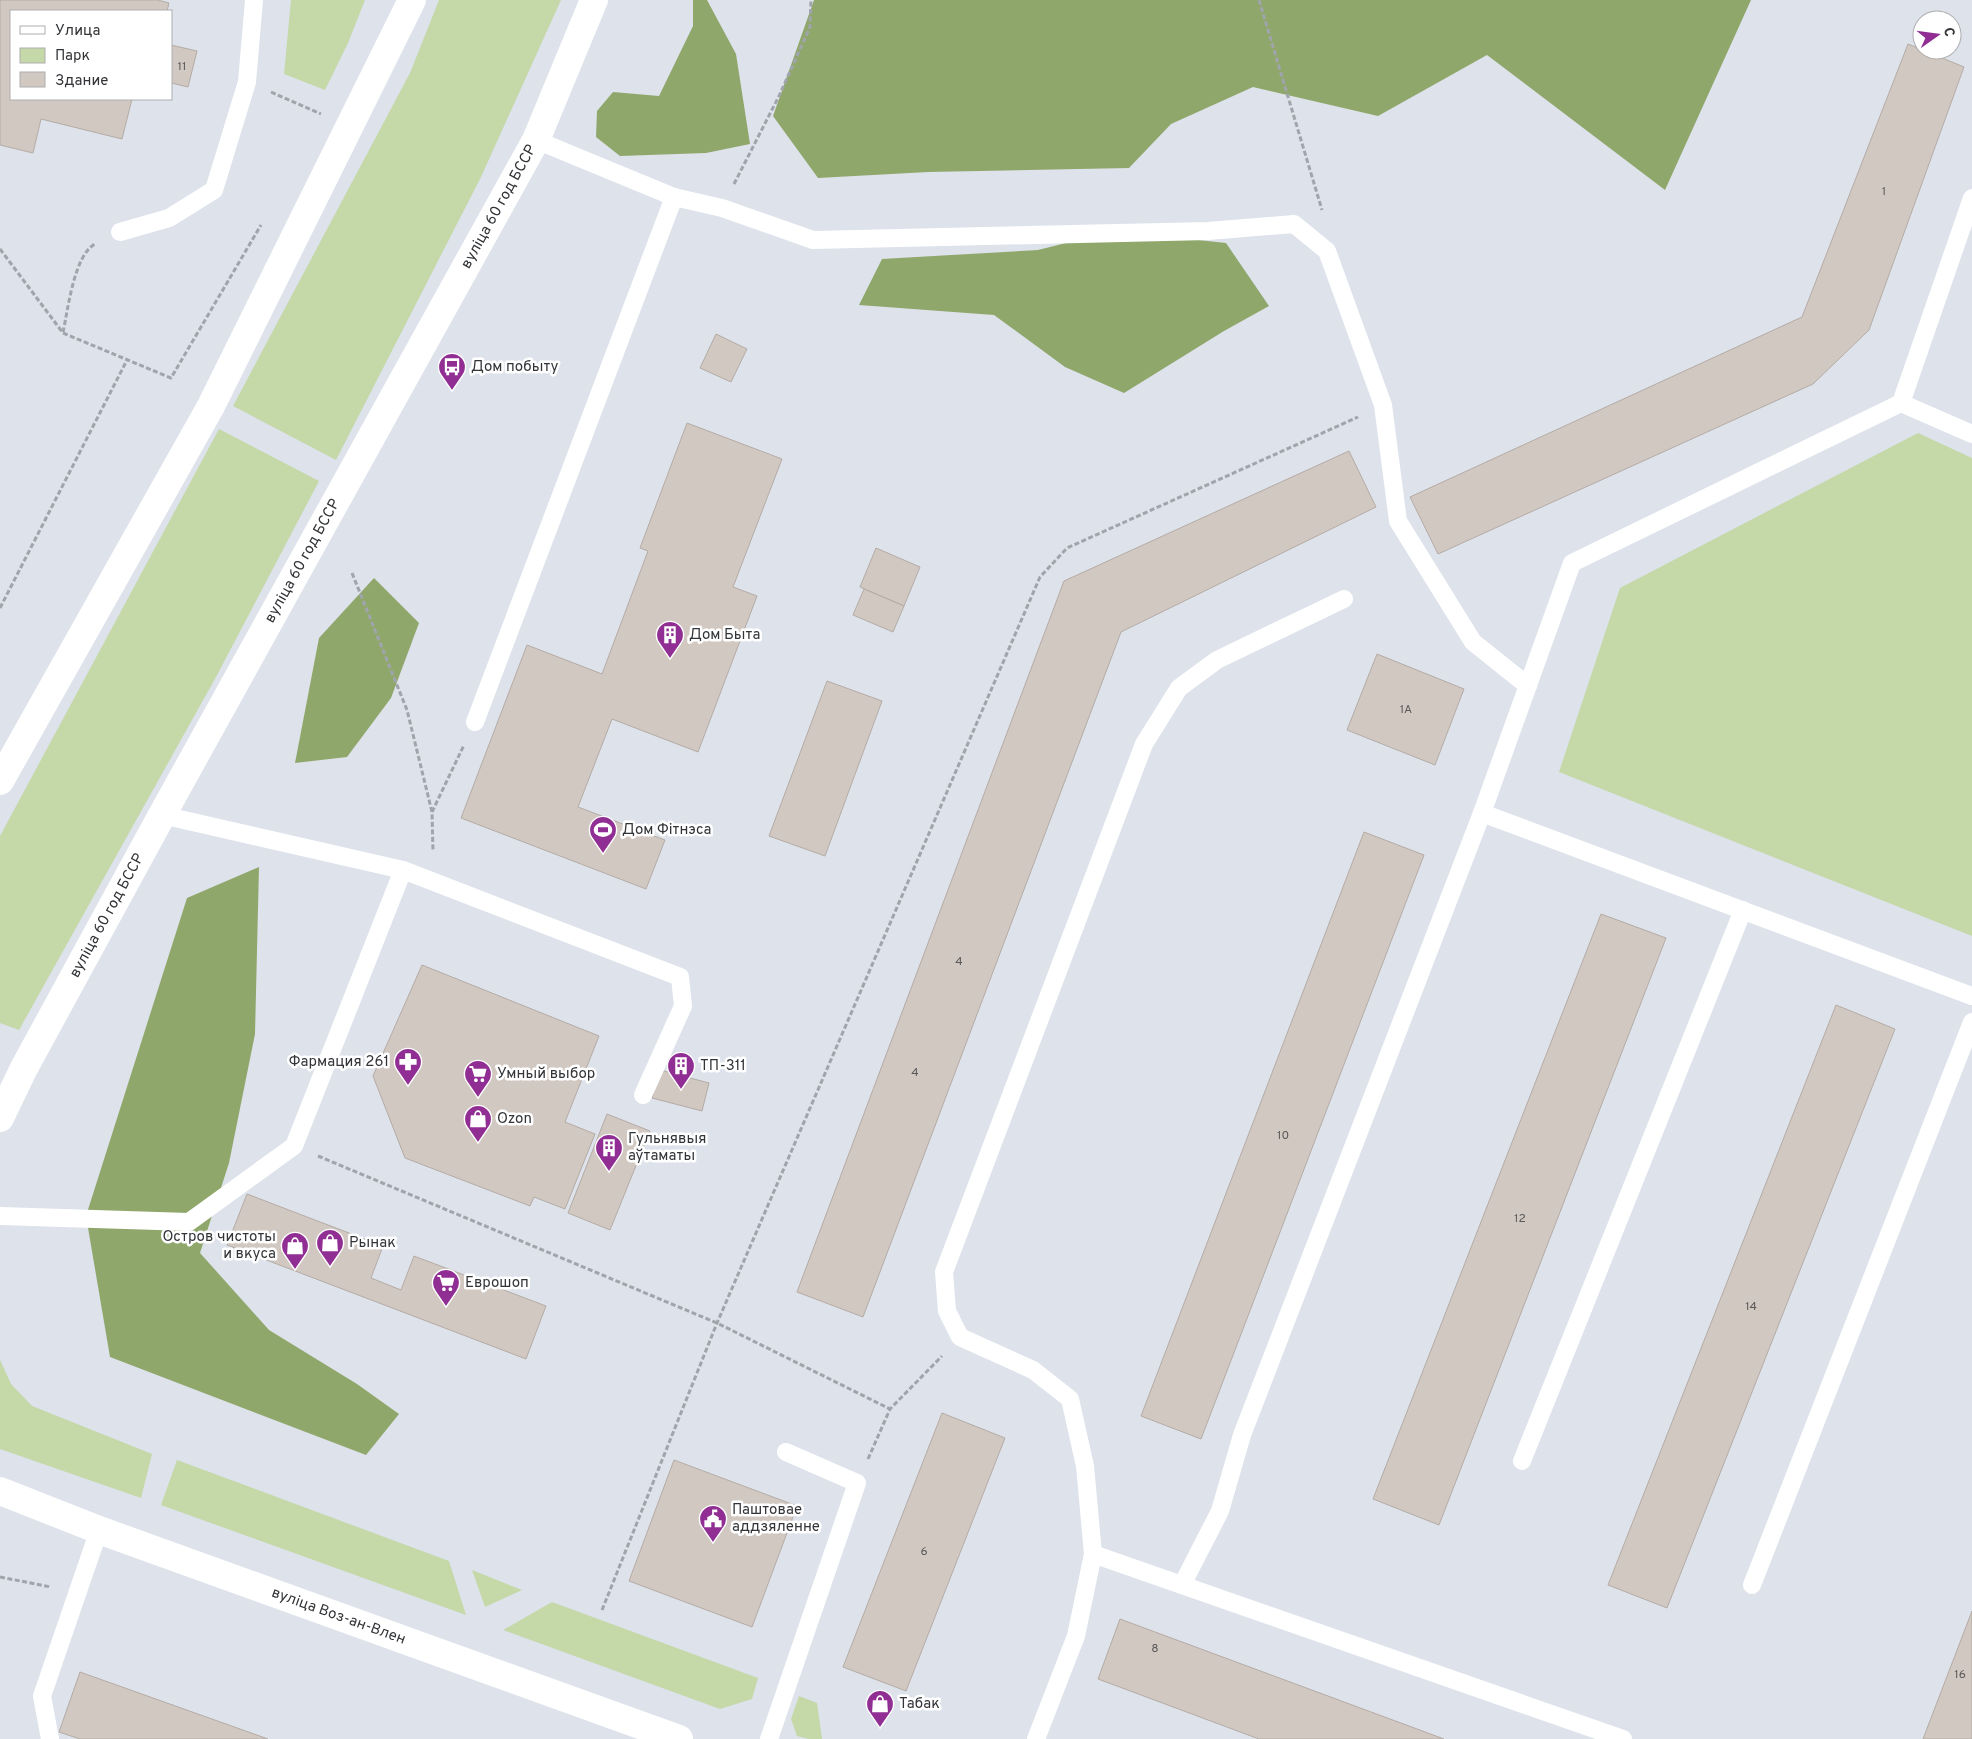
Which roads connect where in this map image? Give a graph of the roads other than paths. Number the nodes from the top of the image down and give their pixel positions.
1 (254, 0) edge
2 (412, 0) edge
3 (594, 0) edge
4 (536, 140) junction
5 (674, 197) junction
6 (1972, 198) edge
7 (120, 232) road end
8 (1901, 403) junction
9 (1972, 434) edge
10 (1344, 599) dead end
11 (1528, 686) junction
12 (475, 722) road end
13 (0, 781) edge
14 (1482, 813) junction
15 (162, 815) junction
16 (403, 870) junction
17 (1743, 910) junction
18 (1972, 996) edge
19 (1972, 1022) edge
20 (643, 1096) dead end
21 (0, 1118) edge
22 (0, 1216) edge
23 (786, 1452) dead end
24 (1522, 1461) dead end
25 (0, 1491) edge
26 (99, 1530) junction
27 (1093, 1554) junction
28 (1182, 1585) junction
29 (1752, 1585) dead end
30 (50, 1739) edge
31 (679, 1739) edge
32 (769, 1739) edge
33 (1036, 1739) edge
34 (1623, 1739) edge

1 - 7 lane
2 - 13 main road
3 - 4 main road, вуліца 60 год БССР
4 - 5 lane
4 - 15 main road, вуліца 60 год БССР
5 - 11 lane
5 - 12 lane
6 - 8 lane
8 - 9 lane
8 - 11 lane
10 - 27 lane
11 - 14 lane
14 - 17 lane
14 - 28 lane
15 - 16 lane
15 - 21 main road, вуліца 60 год БССР
16 - 20 lane
16 - 22 lane
17 - 18 lane
17 - 24 lane
19 - 29 lane
23 - 32 lane
25 - 26 main road, вуліца Воз-ан-Влен
26 - 30 lane
26 - 31 main road, вуліца Воз-ан-Влен
27 - 28 lane
27 - 33 lane
28 - 34 lane

